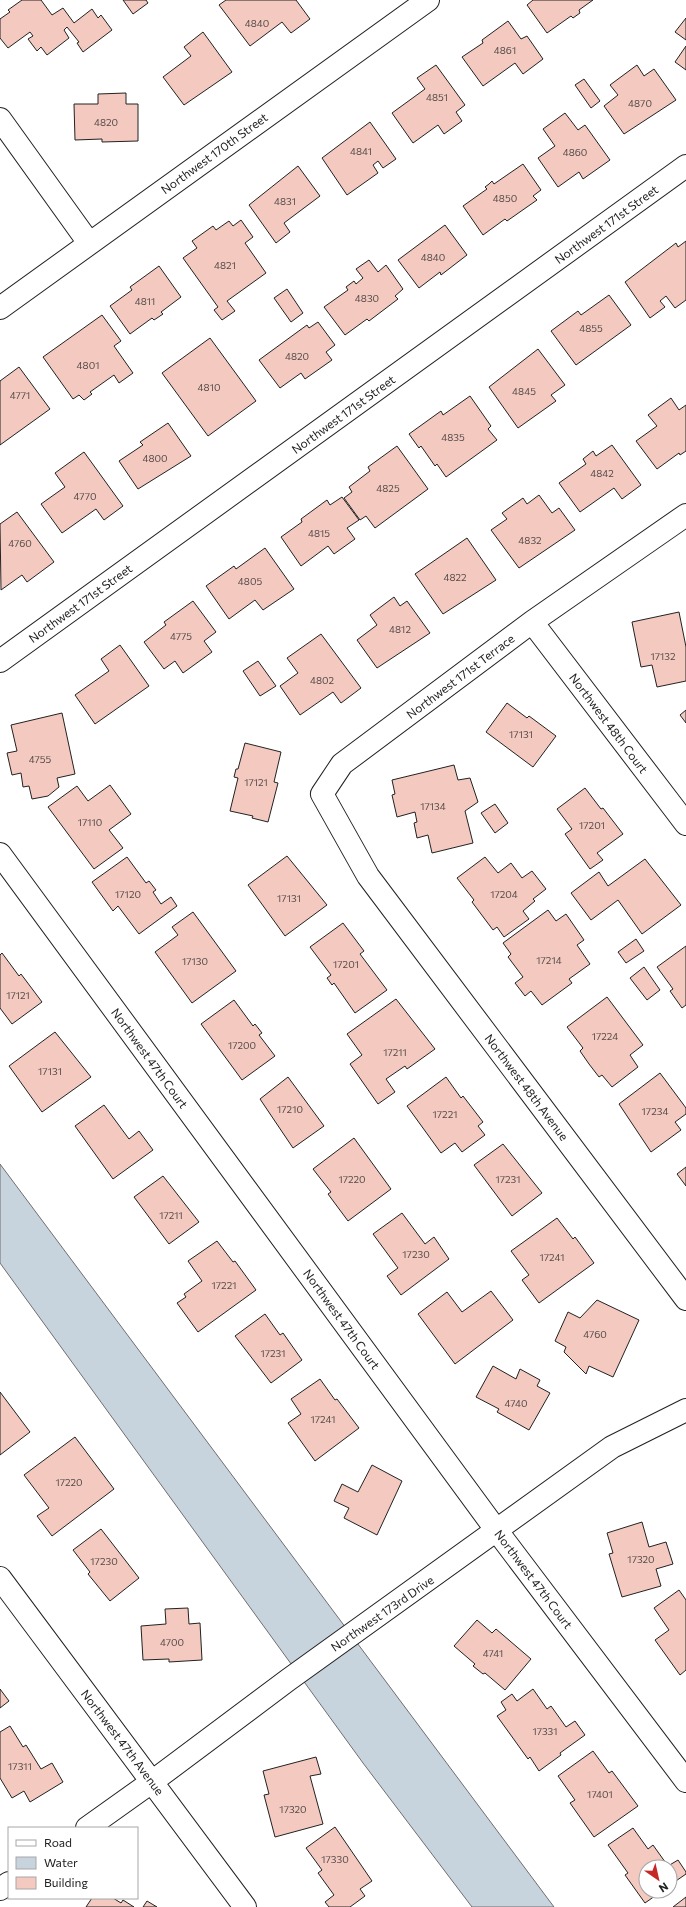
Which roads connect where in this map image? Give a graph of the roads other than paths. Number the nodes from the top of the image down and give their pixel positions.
1 (428, 0) edge
2 (0, 119) edge
3 (686, 166) edge
4 (89, 243) junction
5 (0, 308) edge
6 (686, 515) edge
7 (532, 622) junction
8 (0, 661) edge
9 (686, 824) edge
10 (0, 854) edge
11 (368, 876) joint
12 (686, 1299) edge
13 (686, 1410) edge
14 (497, 1531) junction
15 (0, 1578) edge
16 (153, 1781) junction
17 (686, 1781) edge
18 (87, 1827) edge
19 (245, 1907) edge

1 - 4 street, Northwest 170th Street
2 - 4 street
3 - 8 street, Northwest 171st Street
4 - 5 street, Northwest 170th Street
6 - 7 street, Northwest 171st Terrace
7 - 9 street, Northwest 48th Court
7 - 11 street, Northwest 171st Terrace
10 - 14 street, Northwest 47th Court
11 - 12 street, Northwest 48th Avenue
13 - 14 street, Northwest 173rd Drive
14 - 16 street, Northwest 173rd Drive
14 - 17 street, Northwest 47th Court
15 - 16 street, Northwest 47th Avenue
16 - 18 street, Northwest 173rd Drive
16 - 19 street, Northwest 47th Avenue

